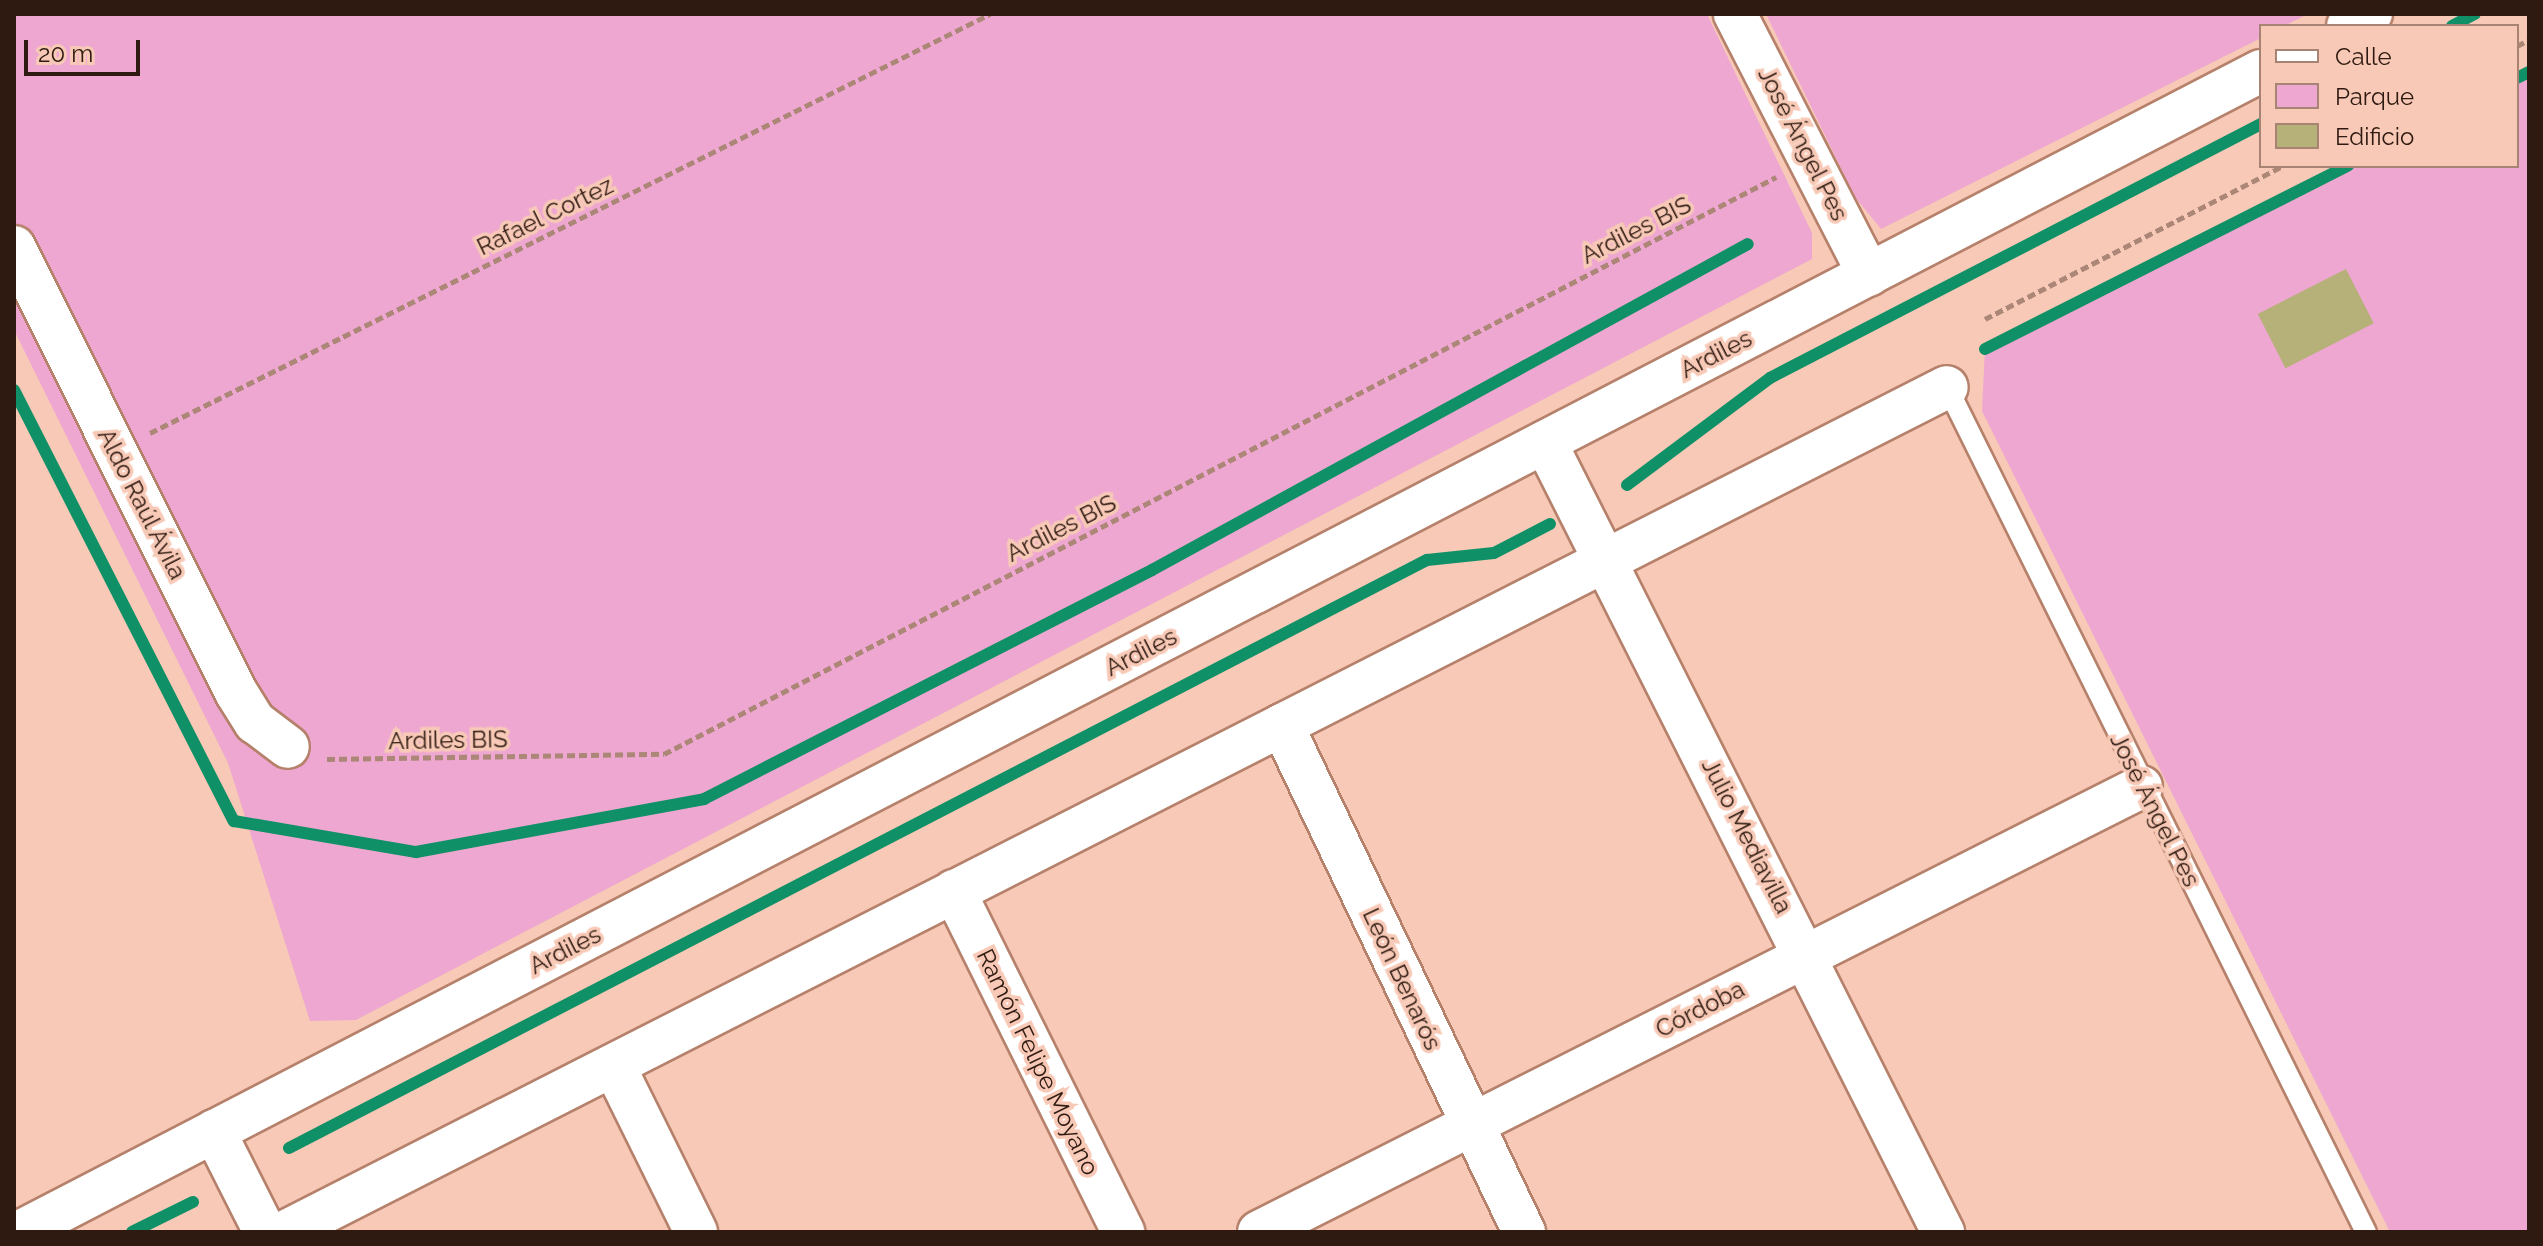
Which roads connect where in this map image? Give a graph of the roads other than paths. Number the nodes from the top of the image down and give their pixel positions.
1 (1735, 14) edge
2 (2371, 14) edge
3 (2349, 24) edge
4 (2259, 72) edge
5 (14, 247) edge
6 (1869, 275) junction
7 (1947, 387) joint
8 (1545, 442) junction
9 (1606, 560) junction
10 (1282, 725) junction
11 (288, 747) road end
12 (2141, 787) junction
13 (954, 891) junction
14 (1808, 955) junction
15 (614, 1066) junction
16 (1471, 1125) junction
17 (214, 1131) junction
18 (20, 1232) edge
19 (265, 1232) edge
20 (285, 1232) edge
21 (696, 1232) edge
22 (1123, 1232) edge
23 (1259, 1232) edge
24 (1524, 1232) edge
25 (1943, 1232) edge
26 (2366, 1232) edge

1 - 6 street, José Ángel Pes
2 - 3 street
4 - 6 street, Ardiles
5 - 11 street, Aldo Raúl Ávila
6 - 8 street, Ardiles
7 - 9 street
7 - 12 lane, José Ángel Pes
8 - 9 street, Julio Mediavilla
8 - 17 street, Ardiles
9 - 10 street
9 - 14 street, Julio Mediavilla
10 - 13 street
10 - 16 street, León Benarós
12 - 14 street, Córdoba
12 - 26 lane, José Ángel Pes
13 - 15 street
13 - 22 street, Ramón Felipe Moyano
14 - 16 street, Córdoba
14 - 25 street, Julio Mediavilla
15 - 20 street
15 - 21 street
16 - 23 street, Córdoba
16 - 24 street, León Benarós
17 - 18 street, Ardiles
17 - 19 street

